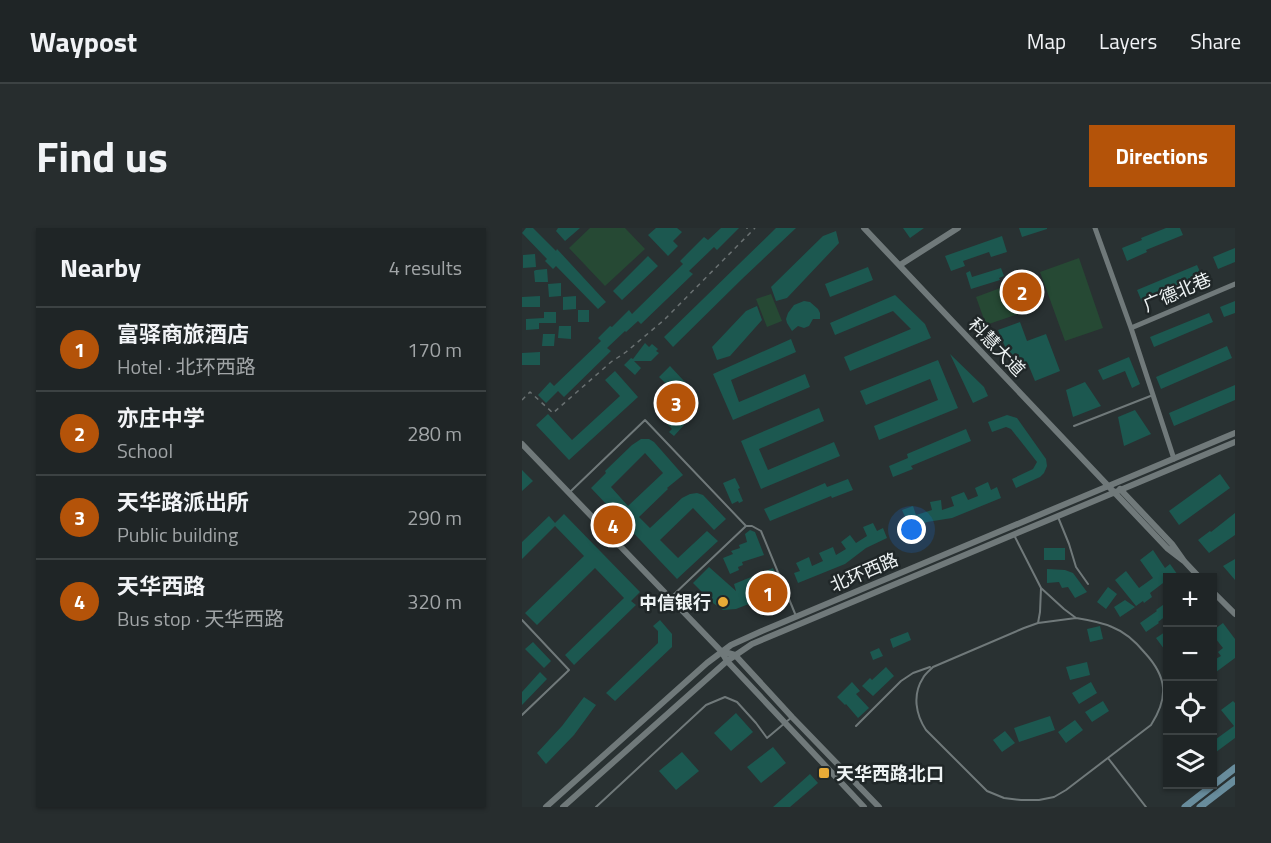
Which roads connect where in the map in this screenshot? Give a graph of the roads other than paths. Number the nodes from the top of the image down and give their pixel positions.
1 (864, 228) edge
2 (958, 228) edge
3 (1095, 228) edge
4 (900, 265) junction
5 (1235, 284) edge
6 (1131, 328) junction
7 (1153, 395) junction
8 (1074, 426) dead end
9 (1235, 433) edge
10 (1235, 442) edge
11 (522, 444) edge
12 (1174, 459) junction
13 (1108, 486) junction
14 (1122, 490) junction
15 (569, 493) junction
16 (1114, 493) junction
17 (1058, 517) junction
18 (746, 526) junction
19 (1014, 535) junction
20 (1184, 561) junction
21 (1195, 573) edge
22 (1088, 584) dead end
23 (1041, 588) junction
24 (1217, 596) edge
25 (670, 598) junction
26 (1235, 614) edge
27 (796, 616) junction
28 (1076, 618) junction
29 (522, 620) edge
30 (1038, 623) junction
31 (722, 651) junction
32 (735, 655) junction
33 (727, 661) junction
34 (933, 667) junction
35 (522, 716) edge
36 (792, 717) junction
37 (785, 723) junction
38 (856, 726) dead end
39 (1108, 758) junction
40 (1235, 768) edge
41 (1235, 780) edge
42 (546, 807) edge
43 (564, 807) edge
44 (596, 807) edge
45 (864, 807) edge
46 (879, 807) edge
47 (1146, 807) edge
48 (1185, 807) edge
49 (1200, 807) edge

1 - 4 street, 科慧大道
2 - 4 street
3 - 6 street
4 - 13 street, 科慧大道
5 - 6 street, 广德北巷
6 - 7 street
7 - 8 lane
7 - 12 street
9 - 12 street, 北环西路
10 - 14 street, 北环西路
11 - 15 street
12 - 13 street, 北环西路
13 - 14 street
13 - 16 street, 科慧大道
13 - 27 street, 北环西路
14 - 16 street, 北环西路
14 - 20 street, 科慧大道
15 - 18 lane
15 - 25 street
16 - 17 street, 北环西路
16 - 20 street, 科慧大道
17 - 19 street, 北环西路
17 - 22 lane
18 - 25 lane
18 - 27 lane
19 - 23 lane
19 - 32 street, 北环西路
20 - 21 street, 科慧大道
23 - 28 lane
23 - 30 lane
24 - 26 street
25 - 31 street
27 - 31 street, 北环西路
28 - 30 lane
28 - 39 lane
29 - 35 lane
30 - 34 lane
31 - 32 street
31 - 33 street
31 - 42 street, 北环西路
32 - 33 street, 北环西路
32 - 36 street
33 - 37 street
33 - 43 street, 北环西路
34 - 38 lane
34 - 39 lane
36 - 37 lane
36 - 46 street
37 - 44 lane
37 - 45 street
39 - 47 lane
40 - 48 main road
41 - 49 main road

